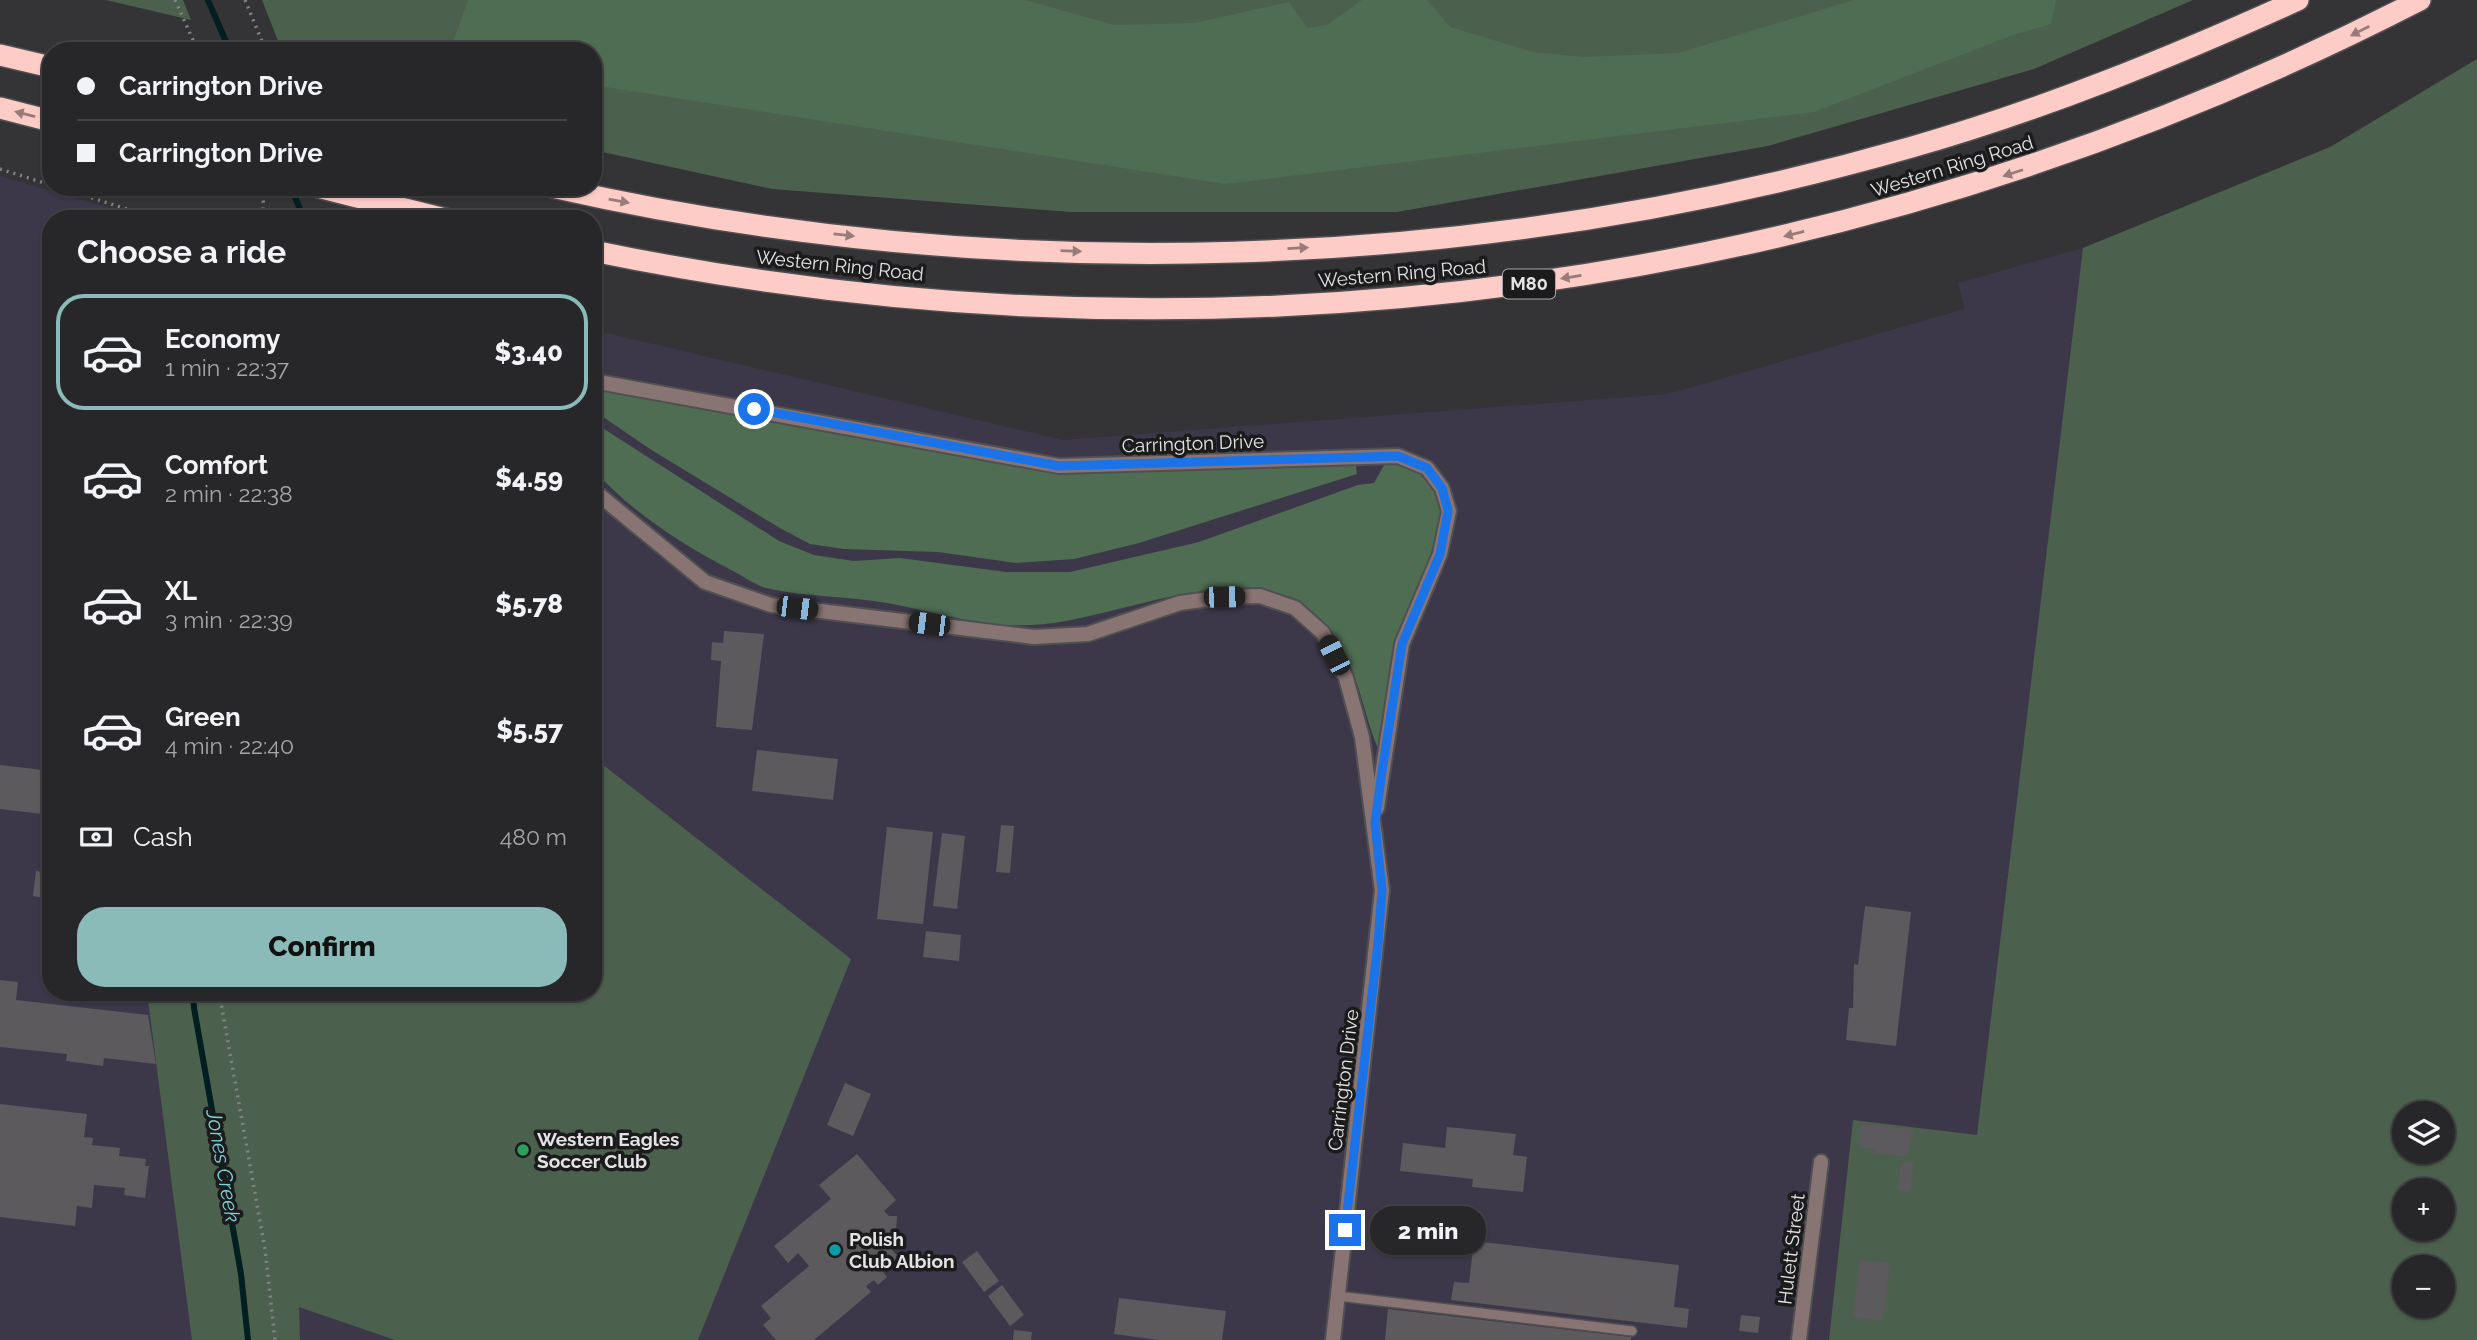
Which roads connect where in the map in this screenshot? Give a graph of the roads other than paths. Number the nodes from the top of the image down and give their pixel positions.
1 (2298, 0) edge
2 (2420, 0) edge
3 (0, 55) edge
4 (42, 65) edge
5 (0, 108) edge
6 (42, 119) edge
7 (353, 196) edge
8 (597, 196) edge
9 (409, 210) edge
10 (602, 253) edge
11 (602, 383) edge
12 (602, 497) edge
13 (1375, 823) junction
14 (1821, 1162) dead end
15 (1338, 1296) junction
16 (1632, 1331) dead end
17 (1333, 1340) edge
18 (1799, 1340) edge

8 -> 1 highway, Western Ring Road
2 -> 10 highway, Western Ring Road / M80
3 - 4 highway
6 -> 5 highway
7 - 9 highway, bridge
11 - 13 street, Carrington Drive
12 - 13 street, Carrington Drive
13 - 15 street, Carrington Drive
14 - 18 street, Hulett Street
15 - 16 lane
15 - 17 street, Carrington Drive

